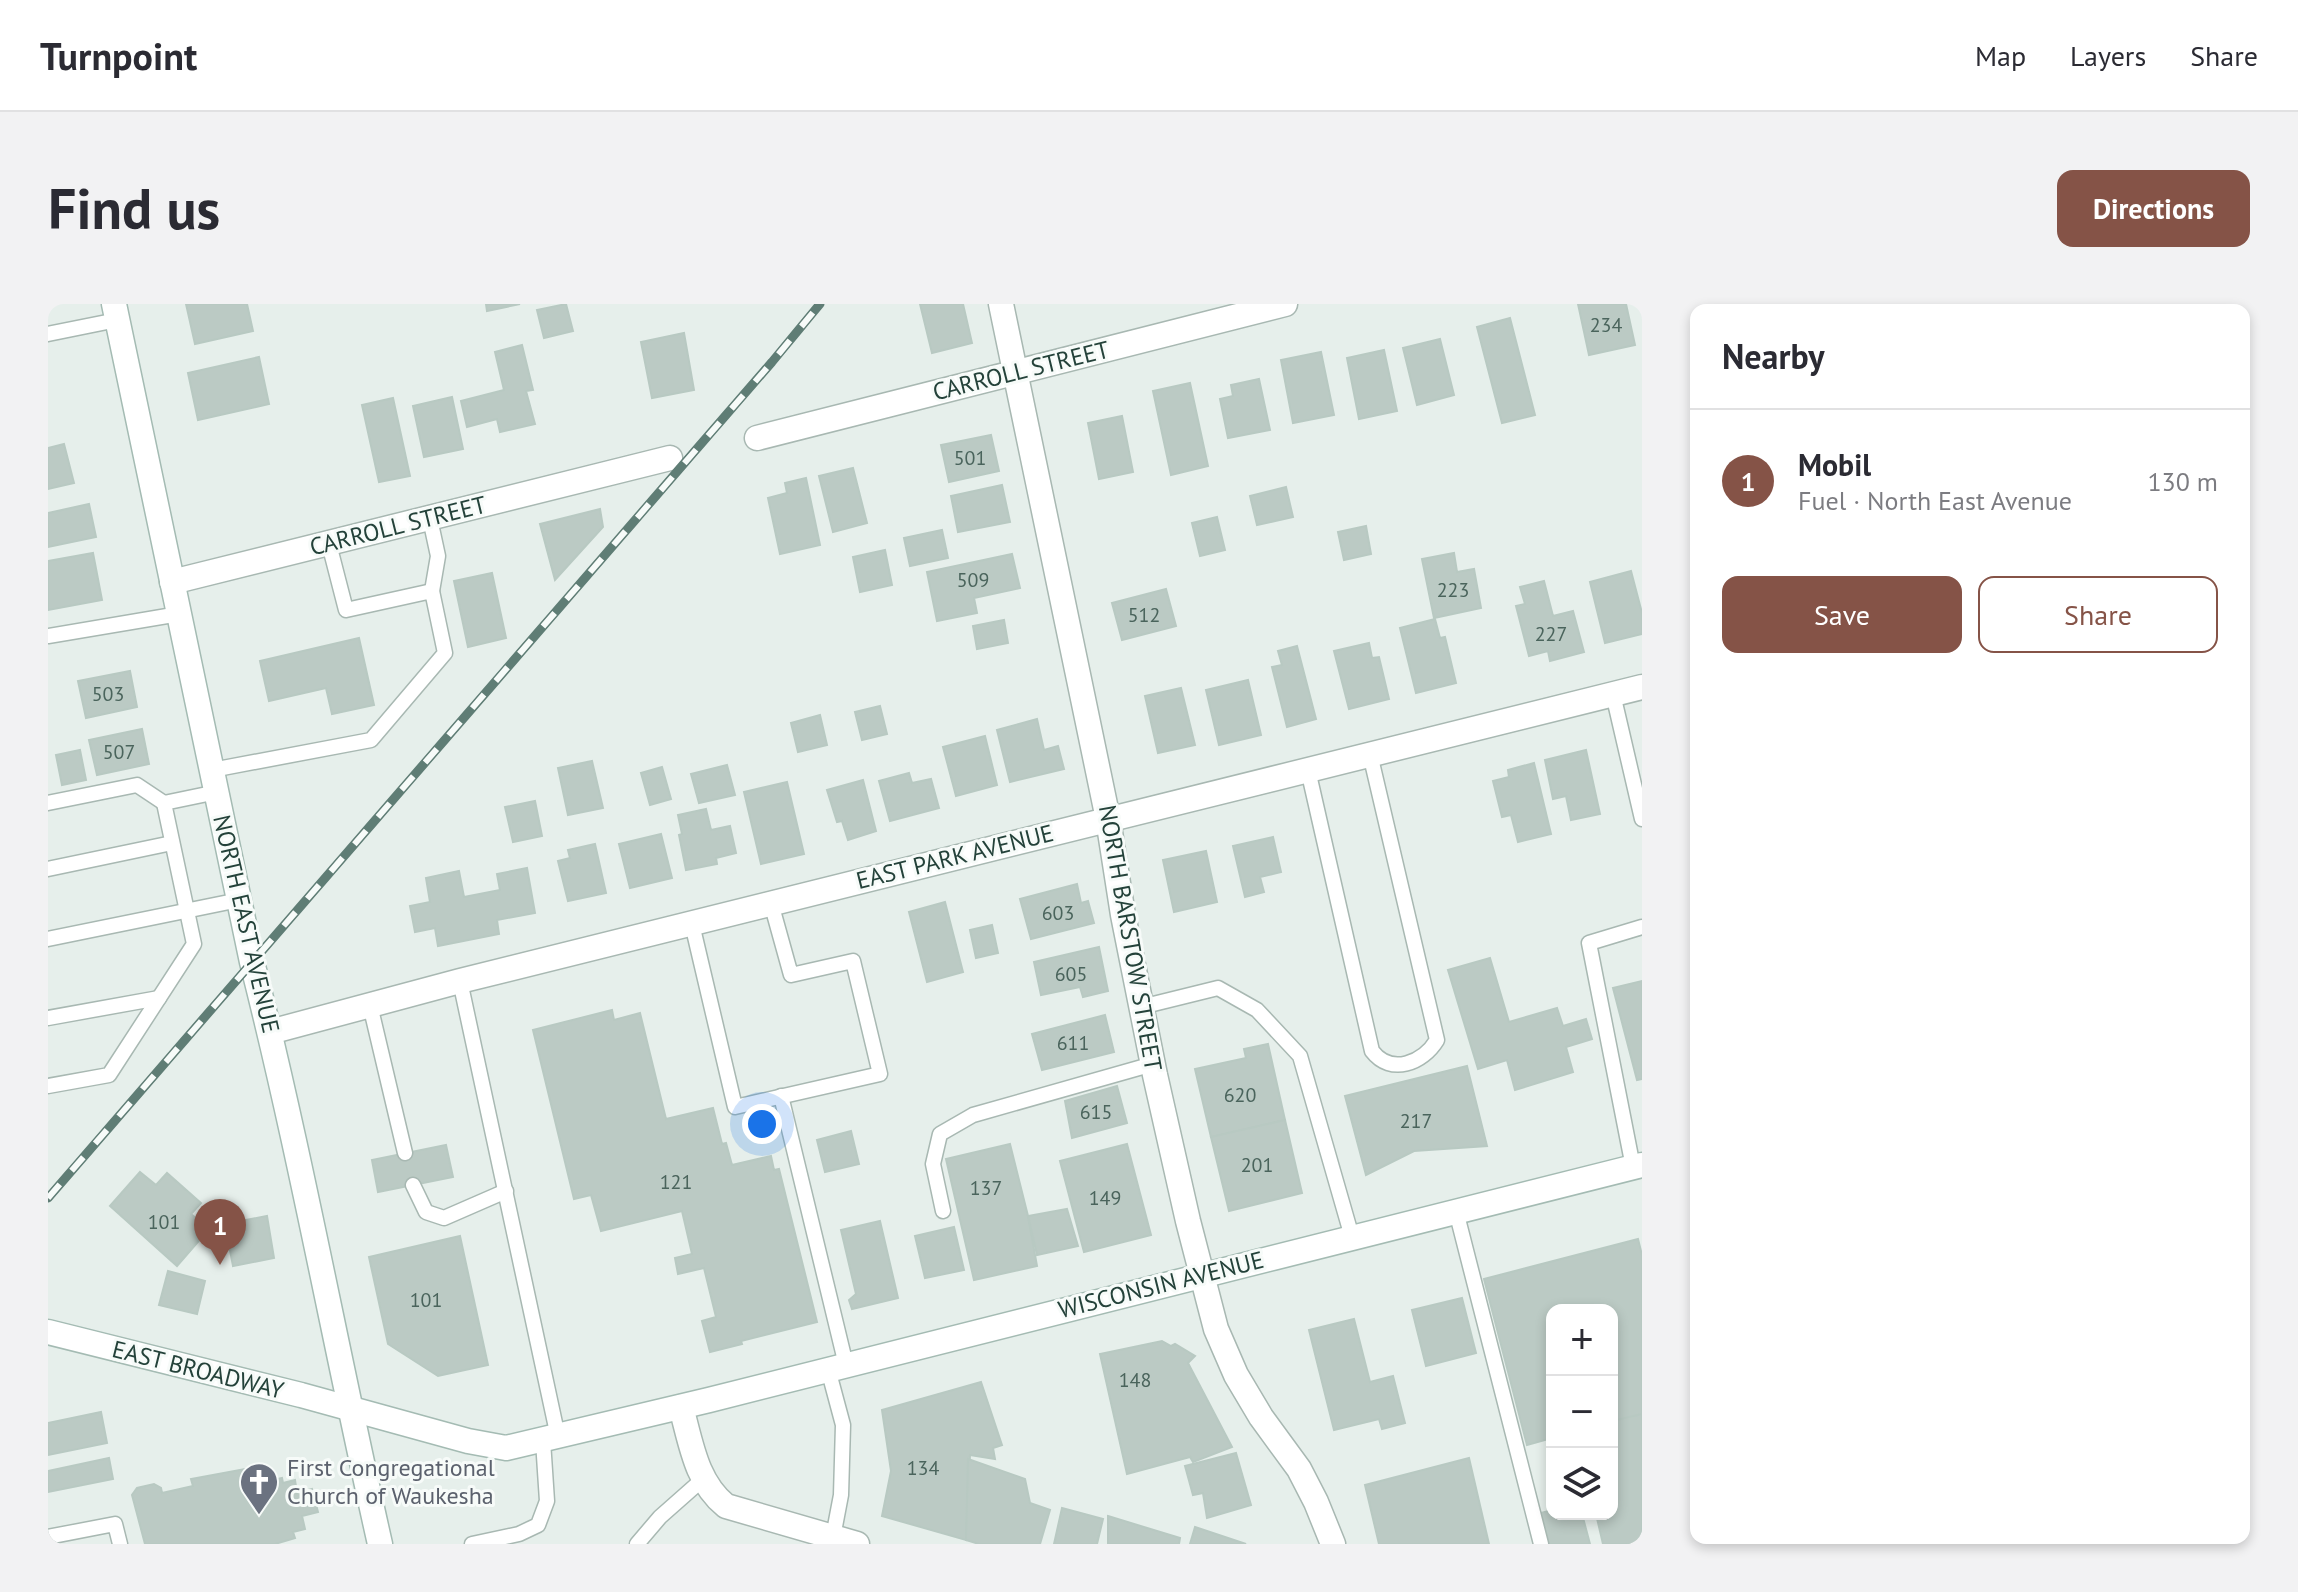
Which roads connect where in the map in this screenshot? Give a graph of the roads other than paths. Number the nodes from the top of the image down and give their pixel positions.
1 (1001, 304) edge
2 (1285, 304) edge
3 (116, 312) edge
4 (48, 334) edge
5 (1016, 373) junction
6 (757, 438) dead end
7 (670, 458) dead end
8 (430, 519) junction
9 (329, 544) junction
10 (172, 582) junction
11 (432, 591) junction
12 (179, 614) junction
13 (48, 636) edge
14 (1642, 687) edge
15 (1613, 694) junction
16 (1370, 754) junction
17 (1308, 770) junction
18 (214, 781) junction
19 (48, 803) edge
20 (164, 803) junction
21 (1108, 819) junction
22 (1642, 819) edge
23 (172, 843) junction
24 (48, 869) edge
25 (239, 900) junction
26 (771, 903) junction
27 (188, 912) junction
28 (692, 924) junction
29 (1642, 927) edge
30 (48, 939) edge
31 (460, 981) junction
32 (159, 998) junction
33 (370, 1005) junction
34 (1141, 1007) junction
35 (48, 1018) edge
36 (270, 1032) junction
37 (1153, 1064) junction
38 (48, 1086) edge
39 (781, 1096) junction
40 (405, 1153) dead end
41 (1638, 1166) edge
42 (413, 1185) dead end
43 (506, 1191) junction
44 (943, 1211) dead end
45 (1456, 1211) junction
46 (1352, 1237) junction
47 (1203, 1275) junction
48 (48, 1332) edge
49 (837, 1367) junction
50 (681, 1407) junction
51 (349, 1408) junction
52 (551, 1439) junction
53 (703, 1479) junction
54 (48, 1537) edge
55 (833, 1537) junction
56 (120, 1544) edge
57 (380, 1544) edge
58 (472, 1544) edge
59 (637, 1544) edge
60 (857, 1544) edge
61 (1333, 1544) edge
62 (1541, 1544) edge

1 - 5 street, NORTH BARSTOW STREET
2 - 5 street, CARROLL STREET
3 - 4 lane
3 - 10 street, NORTH EAST AVENUE
5 - 6 street, CARROLL STREET
5 - 21 street, NORTH BARSTOW STREET
7 - 8 street, CARROLL STREET
8 - 9 street, CARROLL STREET
8 - 11 lane
9 - 10 street, CARROLL STREET
9 - 11 lane
10 - 12 street, NORTH EAST AVENUE
11 - 18 lane
12 - 13 lane
12 - 18 street, NORTH EAST AVENUE
14 - 15 street, EAST PARK AVENUE
15 - 16 street, EAST PARK AVENUE
15 - 22 lane
16 - 17 street, EAST PARK AVENUE
16 - 17 lane
17 - 21 street, EAST PARK AVENUE
18 - 20 lane
18 - 25 street, NORTH EAST AVENUE
19 - 20 lane
20 - 23 lane
21 - 26 street, EAST PARK AVENUE
21 - 34 street, NORTH BARSTOW STREET
23 - 24 lane
23 - 27 lane
25 - 27 lane
25 - 36 street, NORTH EAST AVENUE
26 - 28 street, EAST PARK AVENUE
26 - 39 lane
27 - 30 lane
27 - 32 lane
28 - 31 street, EAST PARK AVENUE
28 - 39 lane
29 - 41 lane
31 - 33 street, EAST PARK AVENUE
31 - 43 lane
32 - 35 lane
32 - 38 lane
33 - 36 street, EAST PARK AVENUE
33 - 40 lane
34 - 37 street, NORTH BARSTOW STREET
34 - 46 lane
36 - 51 street, NORTH EAST AVENUE
37 - 44 lane
37 - 47 street, NORTH BARSTOW STREET
39 - 49 lane
41 - 45 street, WISCONSIN AVENUE
42 - 43 lane
43 - 52 lane
45 - 46 street, WISCONSIN AVENUE
45 - 62 lane
46 - 47 street, WISCONSIN AVENUE
47 - 49 street, WISCONSIN AVENUE
47 - 61 street, NORTH BARSTOW STREET
48 - 51 street, EAST BROADWAY
49 - 50 street, WISCONSIN AVENUE
49 - 55 lane
50 - 52 street, WISCONSIN AVENUE
50 - 53 street
51 - 52 street, EAST BROADWAY
51 - 57 street, NORTH EAST AVENUE
52 - 58 lane
53 - 55 street
53 - 59 lane
54 - 56 lane
55 - 60 street

